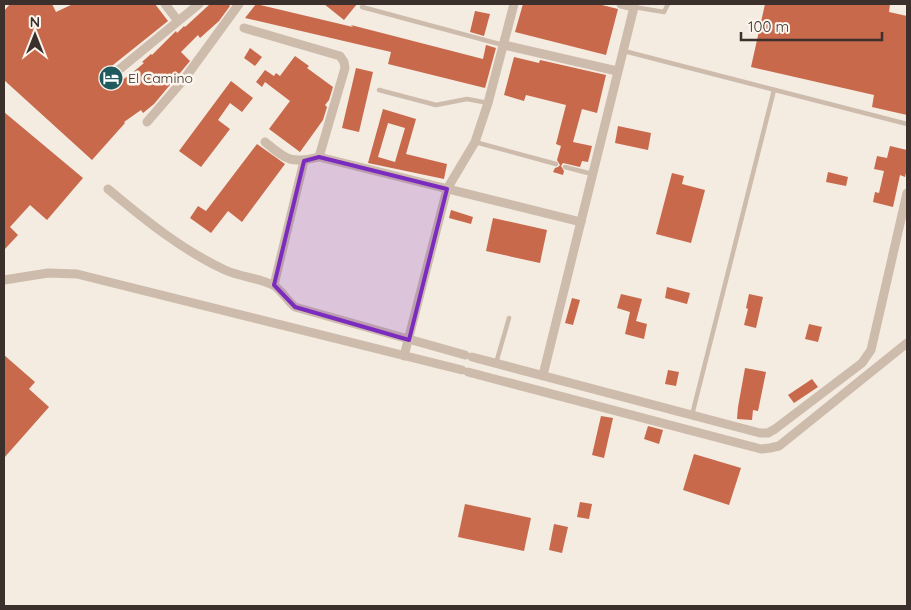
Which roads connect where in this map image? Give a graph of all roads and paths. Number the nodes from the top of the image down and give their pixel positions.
1 (165, 4) edge
2 (199, 4) edge
3 (514, 4) edge
4 (621, 4) edge
5 (668, 4) edge
6 (236, 5) edge
7 (362, 7) dead end
8 (634, 7) junction
9 (178, 21) junction
10 (244, 28) dead end
11 (504, 45) junction
12 (622, 51) junction
13 (618, 71) junction
14 (115, 73) dead end
15 (379, 90) dead end
16 (774, 90) junction
17 (488, 103) junction
18 (146, 122) dead end
19 (907, 124) edge
20 (266, 142) dead end
21 (475, 142) junction
22 (319, 157) junction
23 (304, 161) junction
24 (556, 164) dead end
25 (565, 167) dead end
26 (592, 174) junction
27 (447, 189) junction
28 (108, 190) dead end
29 (907, 193) edge
30 (581, 222) junction
31 (4, 280) edge
32 (274, 285) junction
33 (509, 318) dead end
34 (408, 340) junction
35 (906, 347) edge
36 (404, 356) junction
37 (496, 363) junction
38 (543, 375) junction
39 (692, 415) junction

1 - 9 street
2 - 9 street
3 - 11 street
4 - 8 street
5 - 8 lane
6 - 18 street
7 - 11 lane
8 - 12 street
9 - 14 street
10 - 22 street
11 - 13 street
11 - 17 street
12 - 13 street
12 - 16 lane
13 - 26 street
15 - 17 lane
16 - 19 lane
16 - 39 lane
17 - 21 street
20 - 23 street
21 - 24 lane
21 - 27 street
22 - 23 street
22 - 27 street
23 - 32 street
25 - 26 lane
26 - 30 street
27 - 30 street
27 - 34 street
28 - 32 street
29 - 39 street
30 - 38 street
31 - 36 street
32 - 34 street
33 - 37 lane
34 - 36 street
34 - 37 street
35 - 36 street
37 - 38 street
38 - 39 street

